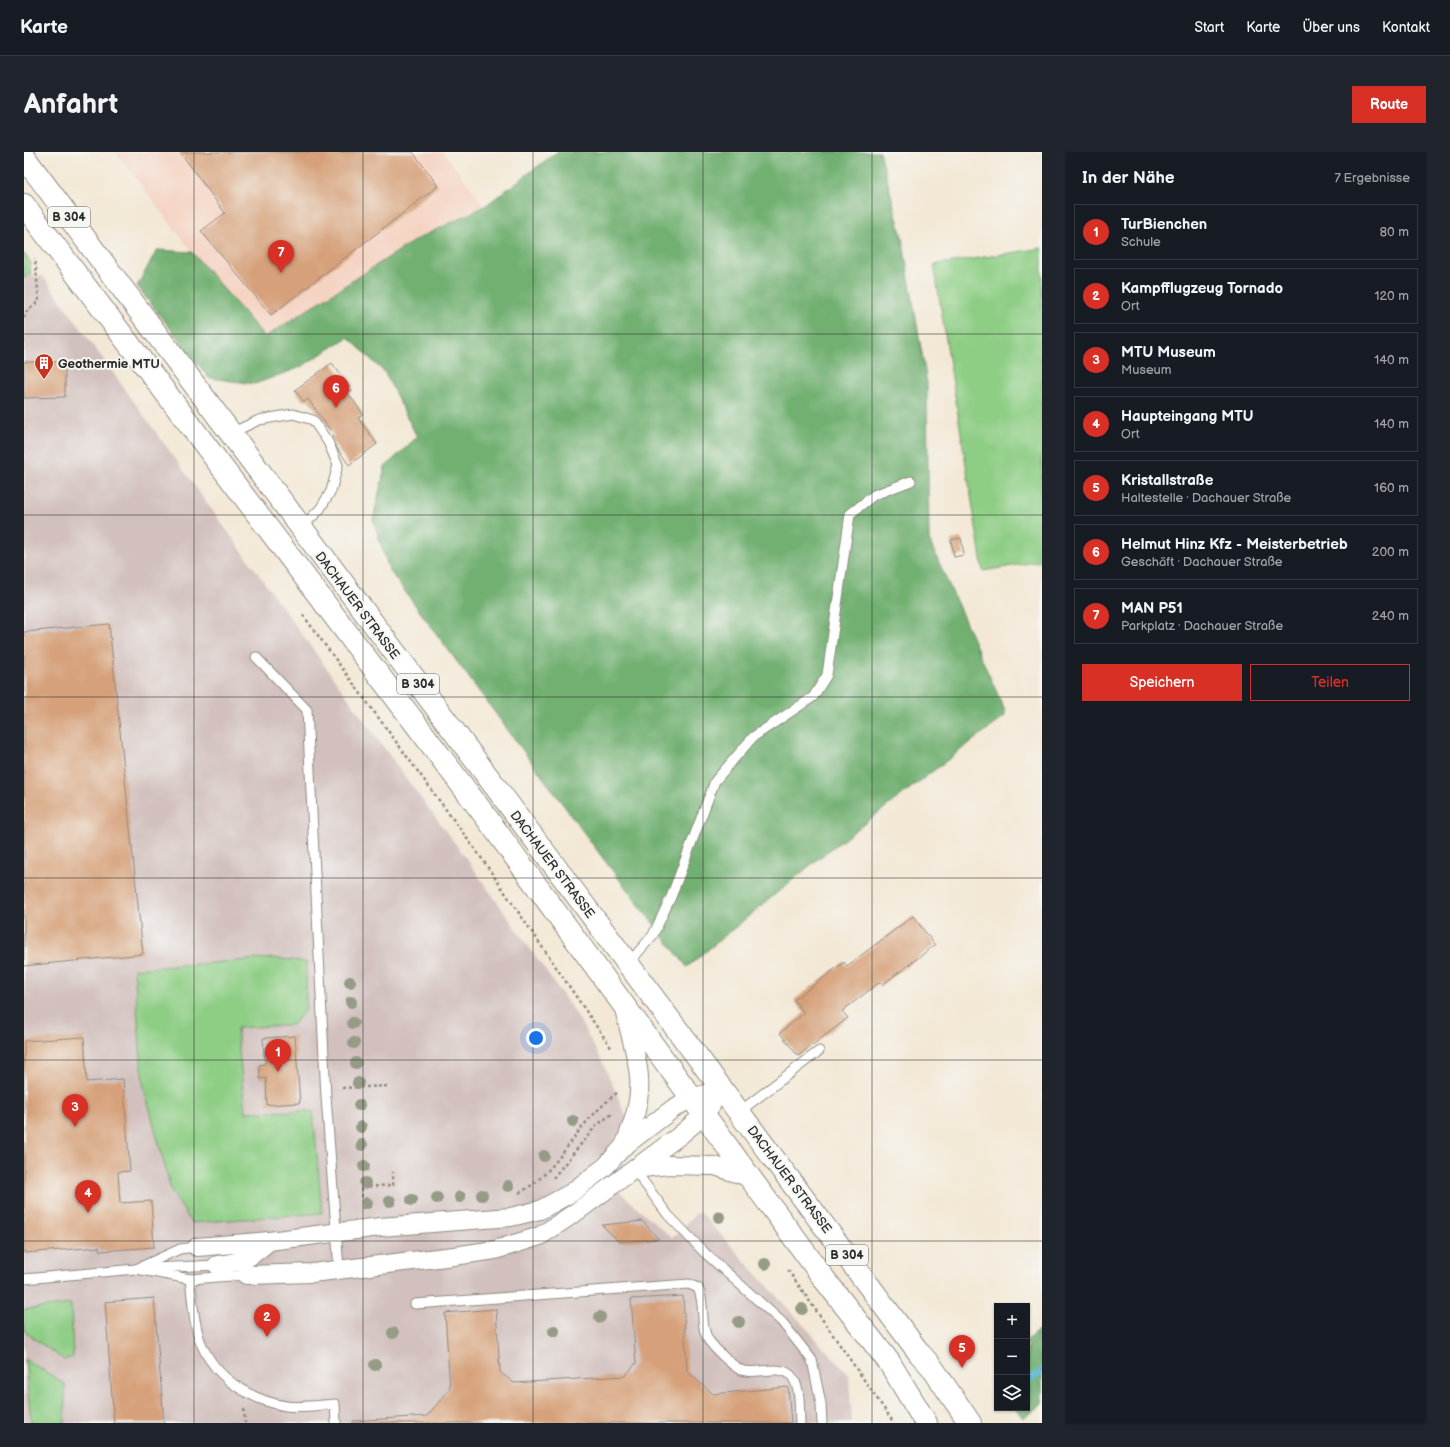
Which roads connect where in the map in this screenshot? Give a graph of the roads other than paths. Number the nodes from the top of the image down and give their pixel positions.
1 (24, 157) edge
2 (24, 205) edge
3 (230, 434) junction
4 (911, 481) dead end
5 (301, 528) junction
6 (256, 657) dead end
7 (628, 964) junction
8 (623, 1006) junction
9 (819, 1051) dead end
10 (723, 1089) junction
11 (698, 1107) junction
12 (740, 1112) junction
13 (623, 1146) junction
14 (634, 1169) junction
15 (751, 1178) junction
16 (336, 1234) junction
17 (269, 1241) junction
18 (197, 1247) joint
19 (217, 1265) joint
20 (136, 1269) junction
21 (339, 1269) junction
22 (246, 1276) joint
23 (24, 1279) edge
24 (190, 1279) junction
25 (415, 1304) dead end
26 (336, 1423) edge
27 (800, 1423) edge
28 (822, 1423) edge
29 (926, 1423) edge
30 (970, 1423) edge

1 - 3 main road, DACHAUER STRASSE / B 304
2 - 8 main road, DACHAUER STRASSE / B 304
3 - 5 main road, DACHAUER STRASSE / B 304
3 - 5 lane
4 - 7 lane
5 - 7 main road, DACHAUER STRASSE / B 304
6 - 16 lane
7 - 10 main road, DACHAUER STRASSE / B 304
8 - 11 main road, DACHAUER STRASSE / B 304
8 - 13 street
9 - 12 lane
10 - 11 street
10 - 12 main road, DACHAUER STRASSE / B 304
11 - 13 street
11 - 14 street
11 - 15 main road, DACHAUER STRASSE / B 304
12 - 30 main road, DACHAUER STRASSE / B 304
13 - 16 street
14 - 15 street
14 - 21 street
14 - 28 lane
15 - 29 main road, DACHAUER STRASSE / B 304
16 - 17 street
16 - 21 lane
17 - 18 street
17 - 19 street
18 - 20 lane
19 - 20 lane
20 - 23 lane
20 - 24 lane
21 - 22 street
22 - 24 lane
24 - 26 lane
25 - 27 lane

